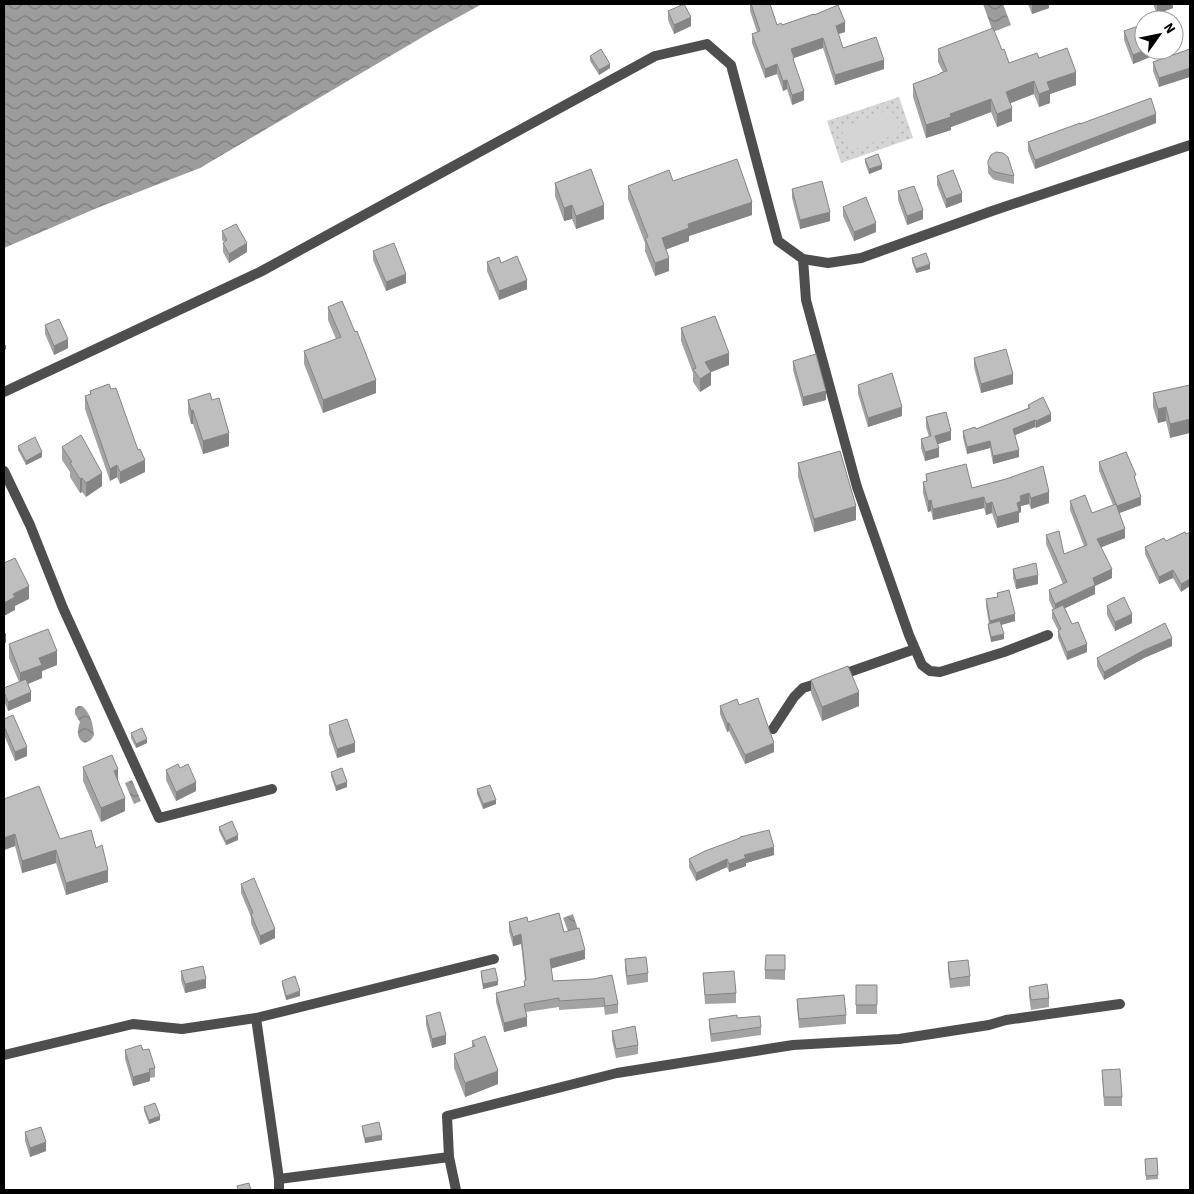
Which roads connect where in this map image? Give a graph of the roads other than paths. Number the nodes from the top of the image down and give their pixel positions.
1 (1190, 145) edge
2 (803, 259) junction
3 (4, 392) edge
4 (4, 471) edge
5 (1048, 635) dead end
6 (915, 649) junction
7 (773, 729) dead end
8 (272, 789) dead end
9 (494, 959) dead end
10 (1120, 1004) dead end
11 (256, 1018) junction
12 (4, 1055) edge
13 (449, 1157) junction
14 (278, 1179) junction
15 (279, 1190) edge
16 (456, 1190) edge

1 - 2 street
2 - 3 street
2 - 6 street
4 - 8 street
5 - 6 street
6 - 7 street
9 - 11 street
10 - 13 street
11 - 12 street
11 - 14 street
13 - 14 street
13 - 16 street
14 - 15 street

